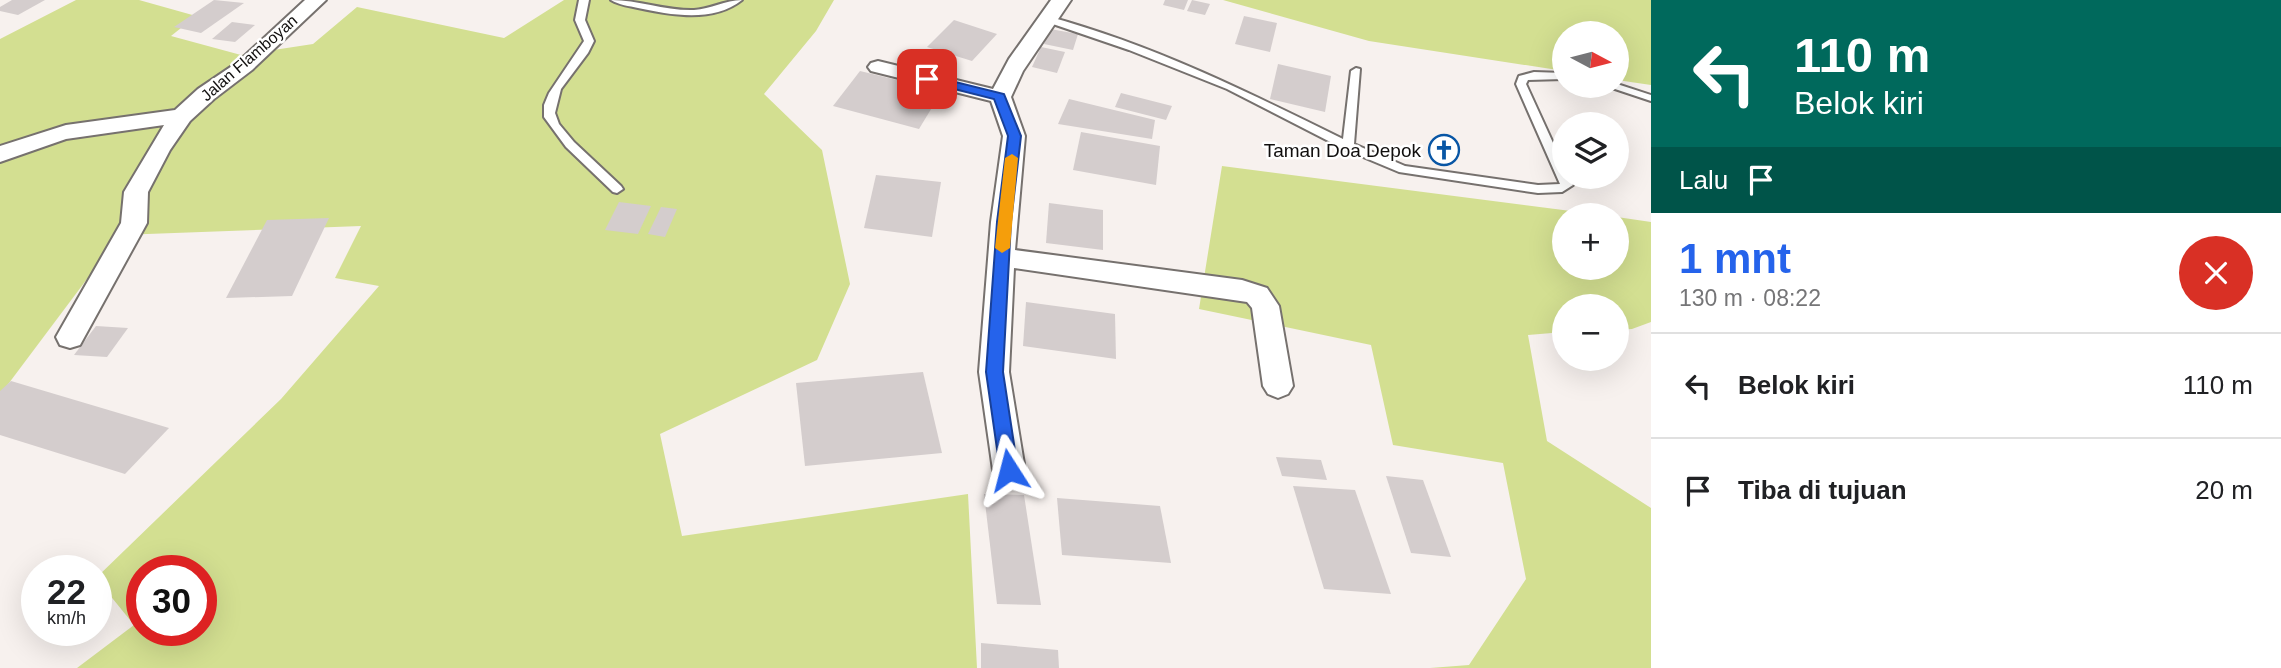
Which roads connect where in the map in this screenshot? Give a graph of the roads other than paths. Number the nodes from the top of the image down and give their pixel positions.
1 (316, 0) edge
2 (584, 0) edge
3 (616, 0) edge
4 (737, 0) edge
5 (1055, 10) edge
6 (878, 67) dead end
7 (1356, 71) dead end
8 (1552, 76) edge
9 (1629, 91) edge
10 (1000, 97) junction
11 (1651, 98) edge
12 (182, 116) junction
13 (1348, 145) junction
14 (0, 155) edge
15 (617, 189) dead end
16 (1002, 257) junction
17 (70, 337) dead end
18 (1278, 386) dead end
19 (1009, 470) dead end

1 - 12 street, Jalan Flamboyan
2 - 15 lane
3 - 4 lane
5 - 10 street
5 - 13 lane
6 - 10 street
7 - 13 lane
8 - 13 lane
9 - 11 lane
10 - 16 street
12 - 14 street, Jalan Flamboyan
12 - 17 street, Jalan Flamboyan
16 - 18 street
16 - 19 street

